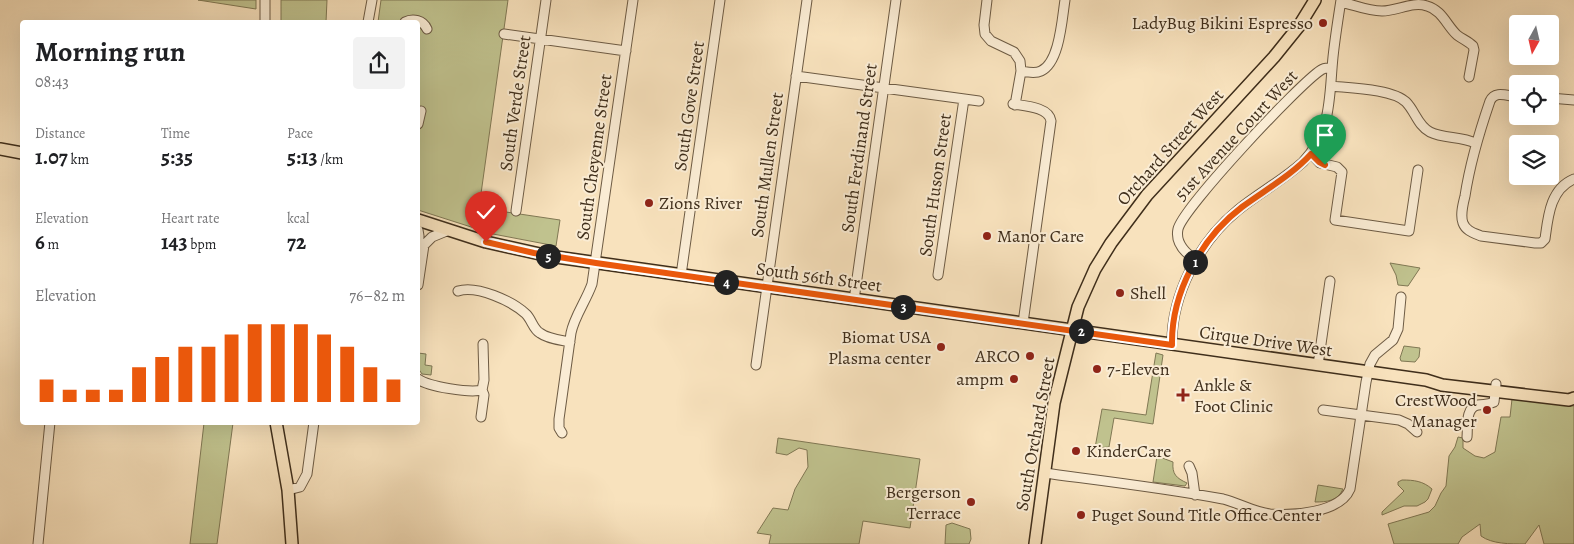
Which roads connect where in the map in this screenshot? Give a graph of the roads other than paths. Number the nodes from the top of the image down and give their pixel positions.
1 (266, 0) edge
2 (372, 0) edge
3 (546, 0) edge
4 (633, 0) edge
5 (720, 0) edge
6 (807, 0) edge
7 (896, 0) edge
8 (987, 0) edge
9 (1065, 0) edge
10 (1315, 0) edge
11 (1341, 1) edge
12 (265, 20) edge
13 (369, 20) edge
14 (420, 22) edge
15 (427, 30) dead end
16 (504, 34) dead end
17 (540, 39) junction
18 (626, 51) junction
19 (1332, 68) junction
20 (1021, 71) junction
21 (796, 76) junction
22 (1469, 77) dead end
23 (1331, 86) junction
24 (884, 87) junction
25 (1509, 96) edge
26 (964, 99) junction
27 (1559, 99) edge
28 (1574, 100) edge
29 (979, 101) dead end
30 (421, 111) dead end
31 (420, 115) edge
32 (1474, 147) junction
33 (0, 149) edge
34 (20, 152) edge
35 (1311, 154) junction
36 (1418, 170) dead end
37 (1574, 179) edge
38 (516, 211) dead end
39 (420, 221) edge
40 (449, 230) junction
41 (1196, 260) junction
42 (596, 263) junction
43 (420, 272) edge
44 (938, 275) dead end
45 (681, 276) junction
46 (1330, 281) dead end
47 (766, 287) junction
48 (458, 291) dead end
49 (1401, 297) dead end
50 (854, 300) junction
51 (1023, 323) junction
52 (1071, 330) junction
53 (570, 342) junction
54 (483, 344) dead end
55 (1172, 345) junction
56 (756, 364) dead end
57 (1318, 365) junction
58 (1368, 372) junction
59 (420, 380) edge
60 (1496, 388) junction
61 (482, 390) junction
62 (1574, 397) edge
63 (1322, 410) dead end
64 (1361, 415) junction
65 (481, 417) dead end
66 (50, 425) edge
67 (277, 425) edge
68 (314, 425) edge
69 (1417, 432) dead end
70 (562, 433) dead end
71 (1467, 437) dead end
72 (1189, 466) dead end
73 (1044, 473) junction
74 (288, 490) junction
75 (1194, 495) junction
76 (38, 544) edge
77 (292, 544) edge
78 (1035, 544) edge

1 - 12 street
2 - 13 street
3 - 17 street, South Verde Street
4 - 18 street, South Cheyenne Street
5 - 45 street, South Gove Street
6 - 21 street, South Mullen Street
7 - 24 street, South Ferdinand Street
8 - 20 street
9 - 20 street
10 - 52 main road, Orchard Street West
11 - 19 street
11 - 22 street
14 - 15 street
16 - 17 street
17 - 18 street
17 - 38 street, South Verde Street
18 - 42 street, South Cheyenne Street
19 - 23 street
19 - 41 street, 51st Avenue Court West
20 - 51 street
21 - 24 street
21 - 47 street, South Mullen Street
23 - 32 street
23 - 35 street
24 - 26 street
24 - 50 street, South Ferdinand Street
25 - 32 street
26 - 29 street
26 - 44 street, South Huson Street
27 - 28 street
30 - 31 street
32 - 37 street
33 - 34 main road
35 - 36 street
35 - 41 street
39 - 40 main road, South 56th Street
40 - 42 main road, South 56th Street
40 - 43 street
41 - 55 street
42 - 45 main road, South 56th Street
42 - 53 street, South Cheyenne Street
45 - 47 main road, South 56th Street
46 - 57 street
47 - 50 main road, South 56th Street
47 - 56 street, South Mullen Street
48 - 53 street
49 - 58 street
50 - 51 main road, South 56th Street
51 - 52 main road, South 56th Street
52 - 55 main road, Cirque Drive West
52 - 73 main road, South Orchard Street
53 - 70 street, South Cheyenne Street
54 - 61 street
55 - 57 main road, Cirque Drive West
57 - 58 main road, Cirque Drive West
58 - 60 main road, Cirque Drive West
58 - 64 street
59 - 61 street
60 - 62 main road, Cirque Drive West
60 - 71 street
61 - 65 street
63 - 64 street
64 - 69 street
64 - 75 street
66 - 76 street
67 - 74 main road
68 - 74 street
72 - 75 street
73 - 75 street
73 - 78 main road, South Orchard Street
74 - 77 main road

